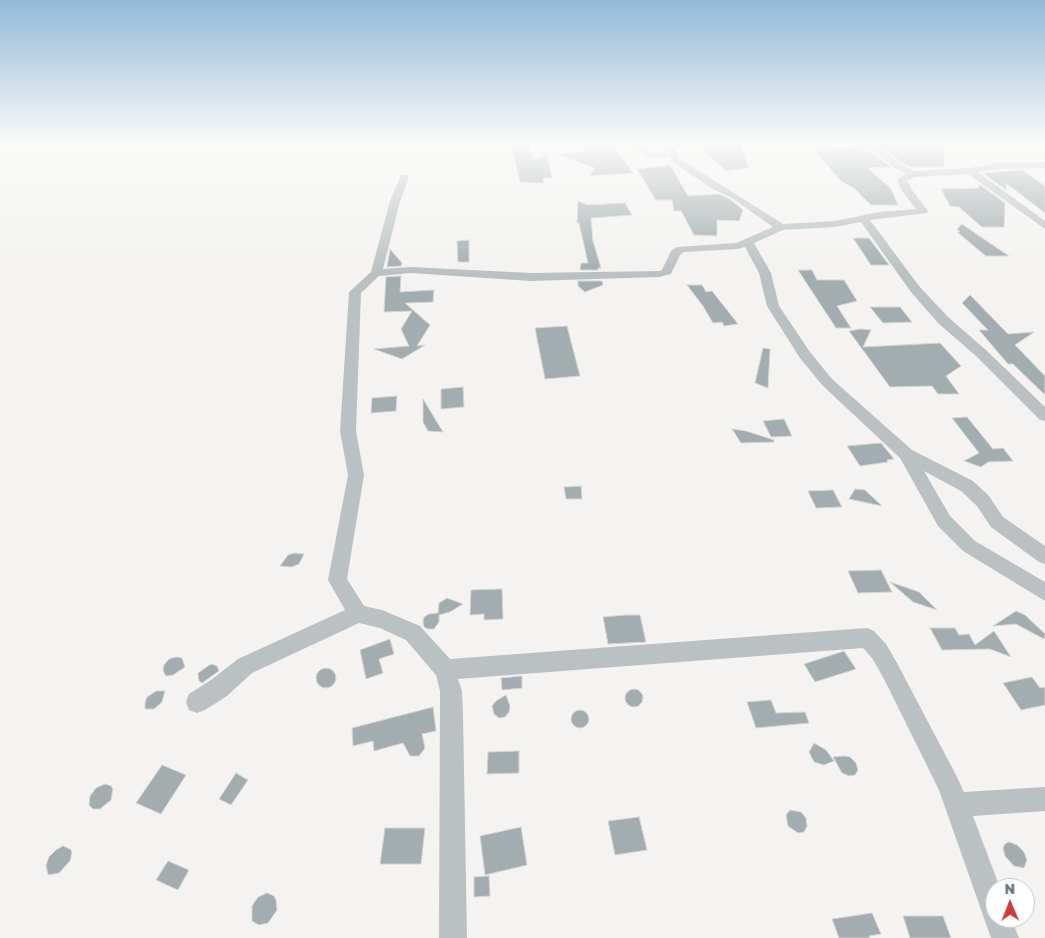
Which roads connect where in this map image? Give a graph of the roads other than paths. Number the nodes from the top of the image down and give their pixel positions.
1 (400, 187) edge
2 (716, 187) edge
3 (905, 187) edge
4 (992, 187) edge
5 (864, 219) junction
6 (1045, 226) edge
7 (782, 227) junction
8 (749, 243) junction
9 (376, 272) junction
10 (1045, 416) edge
11 (906, 454) junction
12 (1045, 556) edge
13 (1045, 592) edge
14 (358, 614) junction
15 (445, 670) junction
16 (197, 702) dead end
17 (1045, 799) edge
18 (957, 805) junction
19 (985, 882) edge
20 (453, 938) edge

1 - 9 street
2 - 7 street
3 - 5 street
4 - 6 street
5 - 7 street
5 - 10 street
7 - 8 street
8 - 9 street
8 - 11 street
9 - 14 street
11 - 12 street
11 - 13 street
14 - 15 street
14 - 16 street
15 - 18 street
15 - 20 street
17 - 18 street
18 - 19 street

